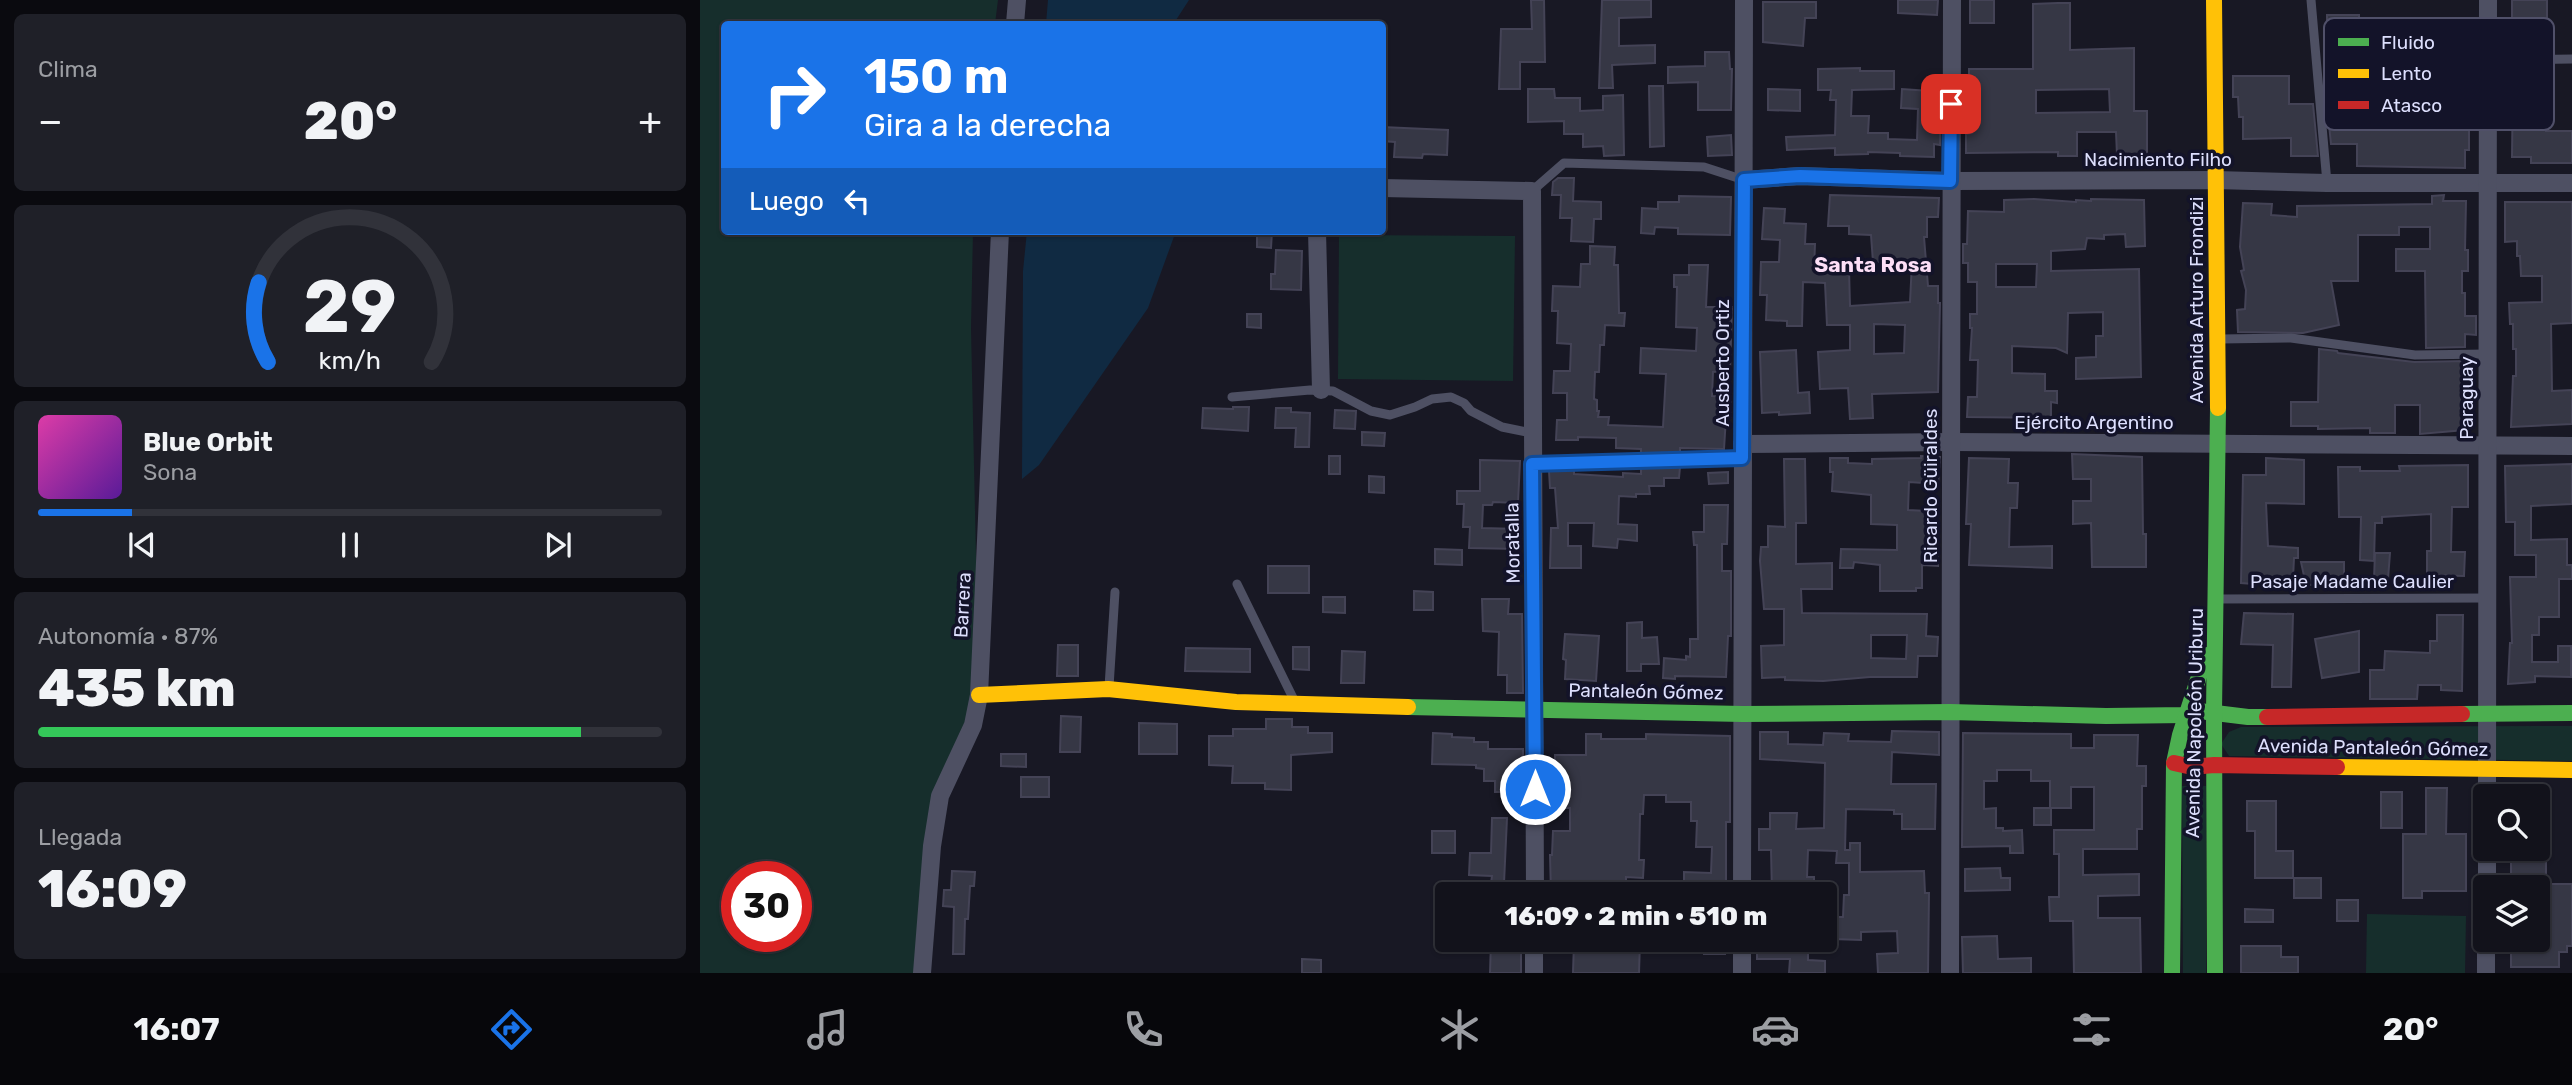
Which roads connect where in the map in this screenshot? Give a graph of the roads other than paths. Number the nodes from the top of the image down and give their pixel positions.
1 (1017, 0) edge
2 (1744, 0) edge
3 (1952, 0) edge
4 (2214, 0) edge
5 (2311, 0) edge
6 (2488, 0) edge
7 (2488, 18) edge
8 (1015, 21) edge
9 (2554, 59) edge
10 (2572, 59) edge
11 (2488, 130) edge
12 (1744, 180) junction
13 (2216, 180) junction
14 (1950, 181) junction
15 (2327, 183) junction
16 (2572, 183) edge
17 (2488, 184) junction
18 (1386, 188) edge
19 (1532, 191) junction
20 (1000, 235) edge
21 (1317, 235) edge
22 (2218, 339) junction
23 (2487, 354) junction
24 (1321, 390) junction
25 (1232, 397) dead end
26 (1531, 433) junction
27 (1952, 442) junction
28 (2217, 444) junction
29 (2487, 445) junction
30 (2572, 446) edge
31 (1742, 451) junction
32 (1532, 464) junction
33 (1237, 584) dead end
34 (1115, 592) dead end
35 (2487, 598) junction
36 (2217, 599) junction
37 (1108, 689) junction
38 (979, 695) junction
39 (1295, 704) junction
40 (1536, 710) junction
41 (1950, 712) junction
42 (2214, 712) junction
43 (2487, 713) junction
44 (2572, 713) edge
45 (1743, 714) junction
46 (2186, 715) junction
47 (2174, 763) junction
48 (2214, 765) junction
49 (2487, 770) junction
50 (2572, 770) edge
51 (2487, 784) edge
52 (1535, 882) edge
53 (1742, 882) edge
54 (1534, 952) edge
55 (1742, 952) edge
56 (2486, 952) edge
57 (922, 973) edge
58 (1534, 973) edge
59 (1742, 973) edge
60 (1950, 973) edge
61 (2172, 973) edge
62 (2215, 973) edge
63 (2486, 973) edge

1 - 8 street
2 - 12 street, Ausberto Ortiz
3 - 14 street, Ricardo Güiraldes
4 - 13 main road, Avenida Arturo Frondizi
5 - 15 lane
6 - 7 street, Paraguay
9 - 10 lane
11 - 17 street, Paraguay
12 - 14 street, Nacimiento Filho
12 - 19 lane
12 - 31 street, Ausberto Ortiz
13 - 14 street, Nacimiento Filho
13 - 15 street, Nacimiento Filho
13 - 22 main road, Avenida Arturo Frondizi
14 - 27 street, Ricardo Güiraldes
15 - 17 street, Nacimiento Filho
16 - 17 street, Nacimiento Filho
17 - 23 street, Paraguay
18 - 19 street
19 - 26 street, Moratalla
20 - 38 street, Barrera
21 - 24 street
22 - 23 lane
22 - 28 main road, Avenida Arturo Frondizi
23 - 29 street, Paraguay
24 - 25 lane
24 - 26 lane
26 - 32 street, Moratalla
27 - 28 street, Ejército Argentino
27 - 31 street, Ejército Argentino
27 - 41 street, Ricardo Güiraldes
28 - 29 street, Ejército Argentino
28 - 36 main road, Avenida Arturo Frondizi
29 - 30 street, Ejército Argentino
29 - 35 street, Paraguay
31 - 32 lane
31 - 45 street, Ausberto Ortiz
32 - 40 street, Moratalla
33 - 39 lane
34 - 37 lane
35 - 36 lane, Pasaje Madame Caulier
35 - 43 street, Paraguay
36 - 42 main road, Avenida Napoleón Uriburu
36 - 46 main road, Avenida Napoleón Uriburu
37 - 38 main road, Pantaleón Gómez
37 - 39 main road, Pantaleón Gómez
38 - 57 street, Barrera
39 - 40 main road, Pantaleón Gómez
40 - 45 main road, Pantaleón Gómez
40 - 52 street, Moratalla
41 - 45 main road, Pantaleón Gómez
41 - 46 main road, Pantaleón Gómez
41 - 60 street, Ricardo Güiraldes
42 - 43 main road, Avenida Pantaleón Gómez
42 - 46 main road, Avenida Pantaleón Gómez
42 - 48 main road, Avenida Napoleón Uriburu
43 - 44 main road, Avenida Pantaleón Gómez
43 - 49 street, Paraguay
45 - 53 street, Ausberto Ortiz
46 - 47 main road, Avenida Napoleón Uriburu
47 - 48 main road, Avenida Pantaleón Gómez
47 - 61 main road, Avenida Napoleón Uriburu
48 - 49 main road, Avenida Pantaleón Gómez
48 - 62 main road, Avenida Napoleón Uriburu
49 - 50 main road, Avenida Pantaleón Gómez
49 - 51 street, Paraguay
54 - 58 street
55 - 59 street
56 - 63 street

